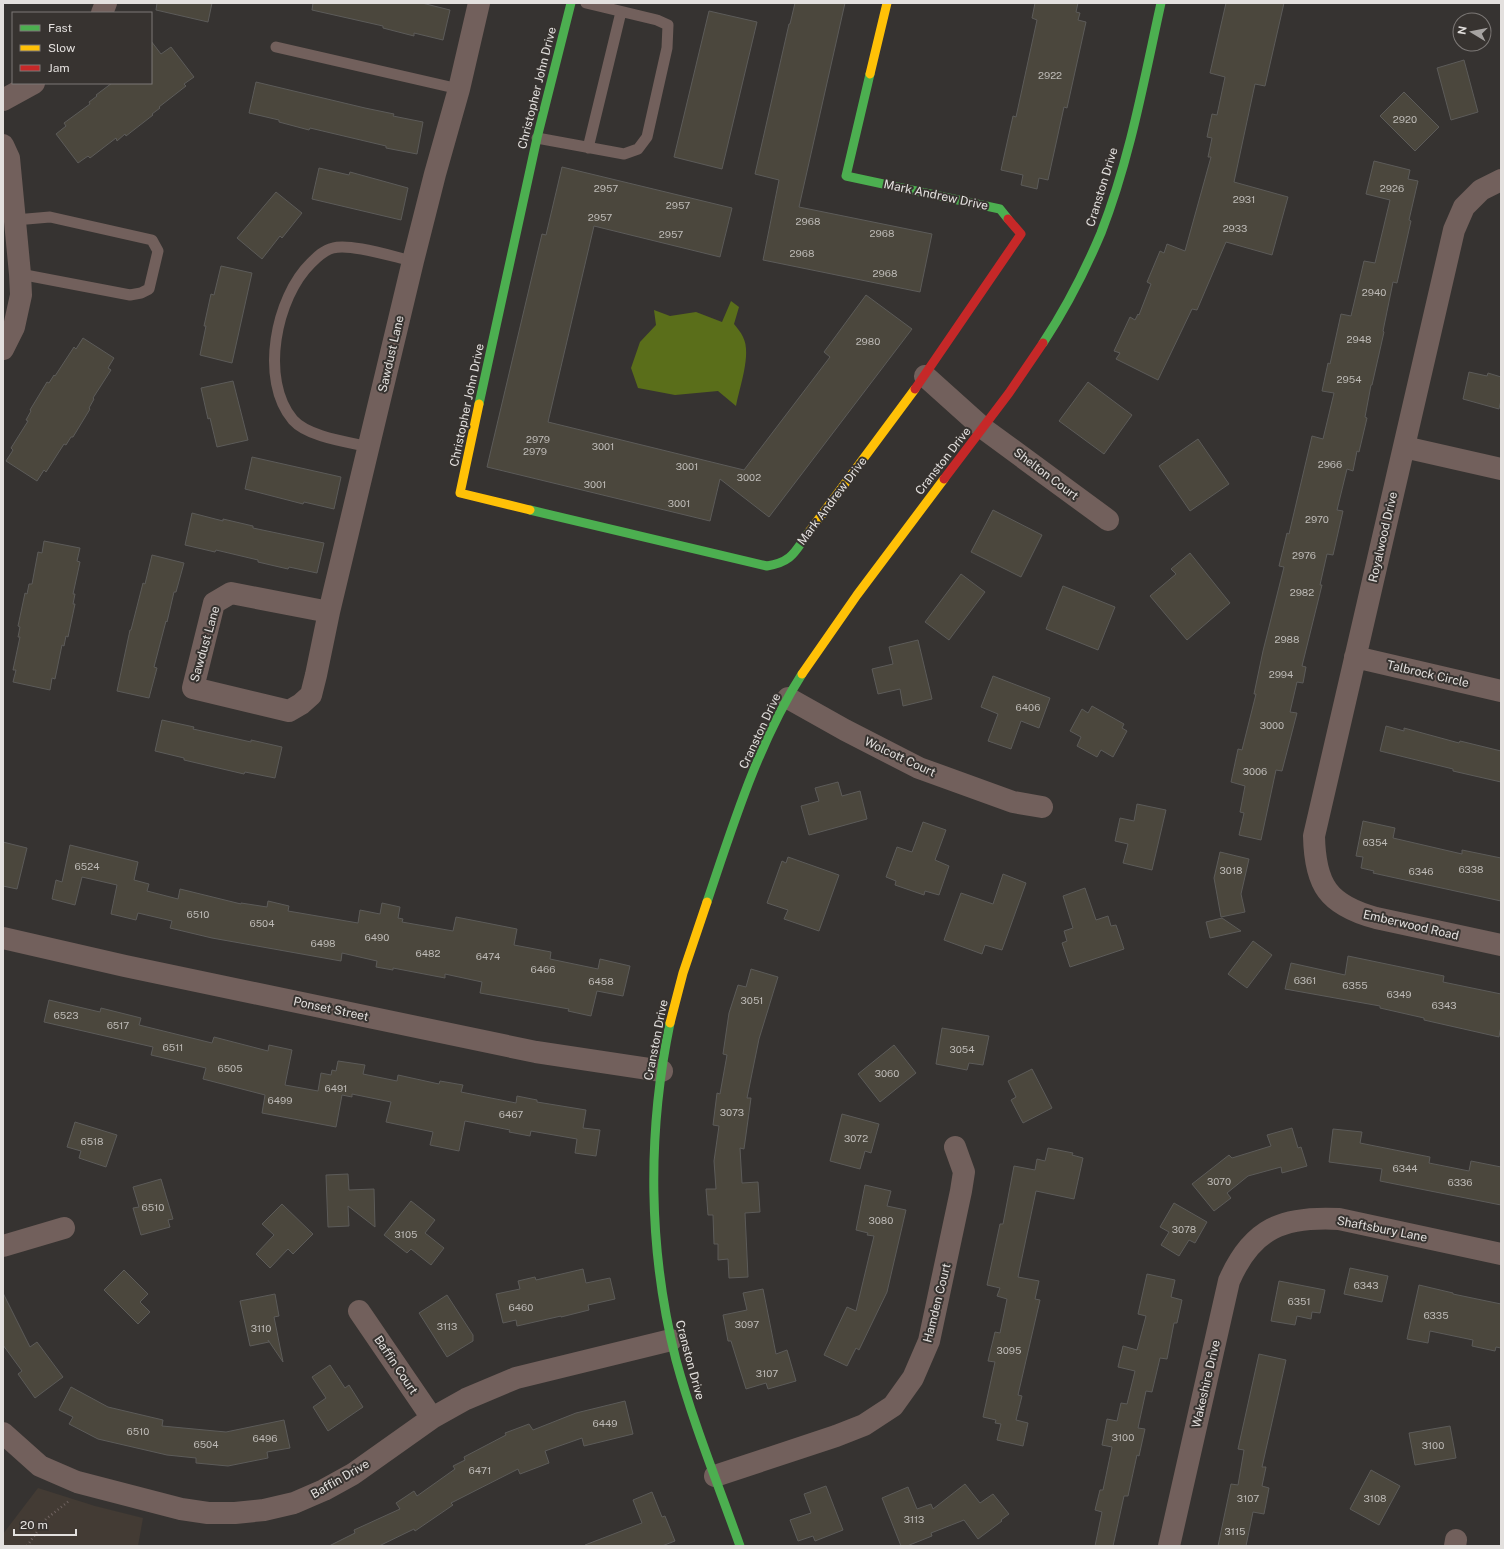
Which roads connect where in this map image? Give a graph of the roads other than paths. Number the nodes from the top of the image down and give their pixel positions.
1 (479, 3) edge
2 (570, 3) edge
3 (586, 3) edge
4 (887, 3) edge
5 (1161, 3) edge
6 (621, 12) junction
7 (276, 47) dead end
8 (32, 84) edge
9 (459, 89) junction
10 (3, 100) edge
11 (537, 138) junction
12 (588, 148) junction
13 (5, 152) edge
14 (1501, 180) edge
15 (15, 220) junction
16 (413, 261) junction
17 (20, 274) junction
18 (3, 349) edge
19 (925, 376) junction
20 (984, 429) junction
21 (1404, 446) junction
22 (370, 447) junction
23 (1501, 469) edge
24 (1108, 520) dead end
25 (779, 564) joint
26 (329, 612) junction
27 (1355, 657) junction
28 (1501, 691) edge
29 (788, 698) junction
30 (1042, 807) dead end
31 (1327, 890) joint
32 (3, 938) edge
33 (1501, 945) edge
34 (662, 1071) junction
35 (955, 1147) dead end
36 (64, 1228) dead end
37 (1264, 1233) joint
38 (3, 1246) edge
39 (1501, 1254) edge
40 (360, 1311) dead end
41 (671, 1340) junction
42 (432, 1418) junction
43 (3, 1433) edge
44 (715, 1476) junction
45 (740, 1546) edge
46 (1170, 1546) edge

1 - 9 street, Sawdust Lane
2 - 11 street, Christopher John Drive
3 - 6 lane
4 - 19 street, Mark Andrew Drive
5 - 20 street, Cranston Drive
6 - 12 lane
6 - 12 lane
7 - 9 lane
8 - 10 street
9 - 16 street, Sawdust Lane
11 - 12 lane
11 - 25 street, Christopher John Drive
13 - 15 street
14 - 21 street, Royalwood Drive
15 - 17 street
15 - 17 lane
16 - 22 street, Sawdust Lane
16 - 22 lane
17 - 18 street
19 - 20 street
19 - 25 street, Mark Andrew Drive
20 - 24 street, Shelton Court
20 - 29 street, Cranston Drive
21 - 23 street
21 - 27 street, Royalwood Drive
22 - 26 street, Sawdust Lane
26 - 26 street, Sawdust Lane
27 - 28 street, Talbrock Circle
27 - 31 street, Royalwood Drive
29 - 30 street, Wolcott Court
29 - 34 street, Cranston Drive
31 - 33 street, Emberwood Road
32 - 34 street, Ponset Street
34 - 41 street, Cranston Drive
35 - 44 street, Hamden Court
36 - 38 street
37 - 39 street, Shaftsbury Lane
37 - 46 street, Wakeshire Drive
40 - 42 street, Baffin Court
41 - 42 street, Baffin Drive
41 - 44 street, Cranston Drive
42 - 43 street, Baffin Drive
44 - 45 street, Cranston Drive

